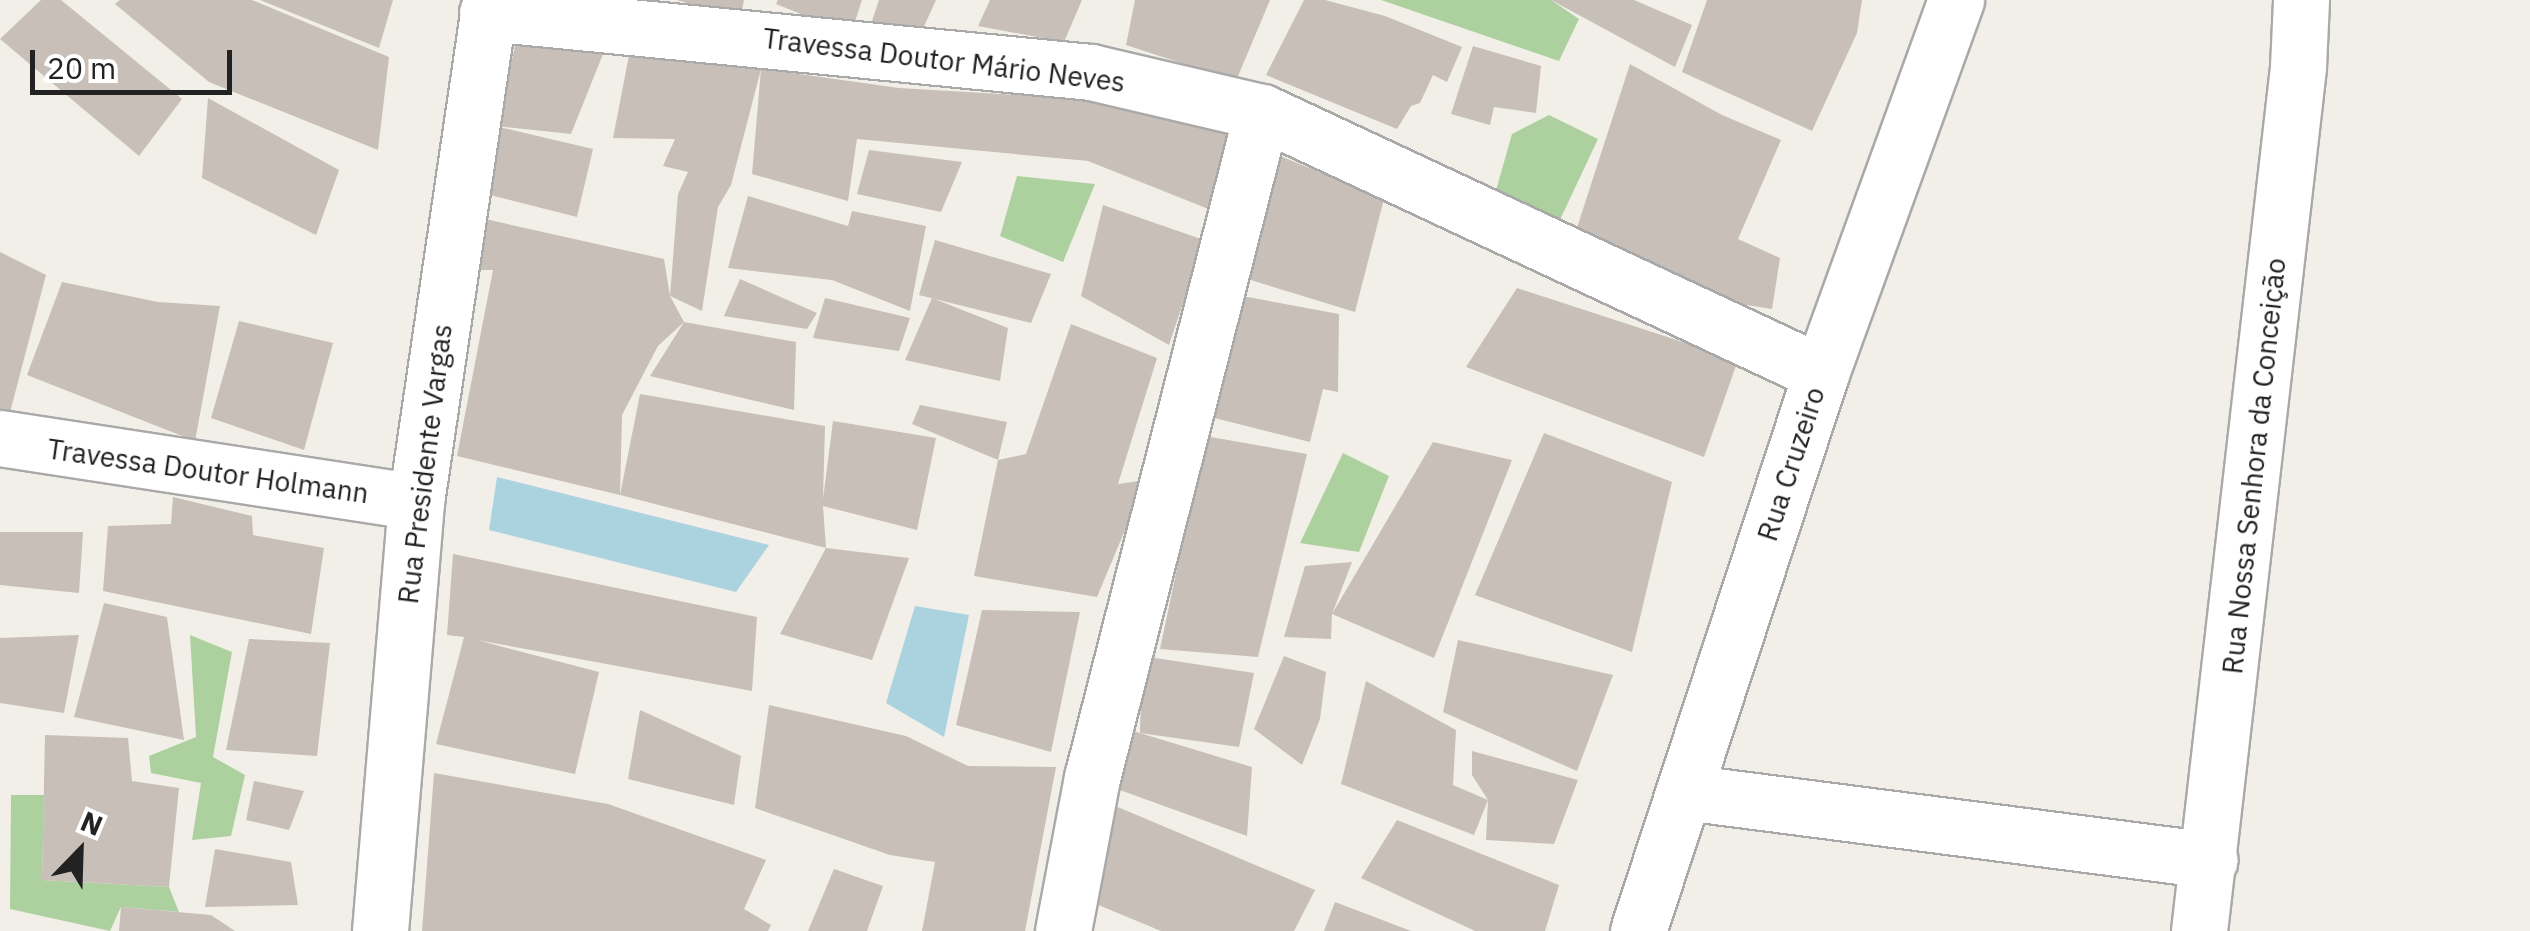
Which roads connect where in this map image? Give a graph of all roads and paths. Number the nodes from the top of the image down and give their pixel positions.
1 (1956, 0) edge
2 (2300, 0) edge
3 (489, 6) edge
4 (1262, 112) junction
5 (1821, 373) junction
6 (0, 438) edge
7 (416, 502) junction
8 (1685, 792) junction
9 (2210, 860) junction
10 (380, 931) edge
11 (1062, 931) edge
12 (1638, 931) edge
13 (2198, 931) edge

1 - 5 street, Rua Cruzeiro
2 - 9 street, Rua Nossa Senhora da Conceição
3 - 4 street, Travessa Doutor Mário Neves
3 - 7 street, Rua Presidente Vargas
4 - 5 street, Travessa Doutor Mário Neves
4 - 11 street
5 - 8 street, Rua Cruzeiro
6 - 7 street, Travessa Doutor Holmann
7 - 10 street, Rua Presidente Vargas
8 - 9 street
8 - 12 street, Rua Cruzeiro
9 - 13 street, Rua Nossa Senhora da Conceição

